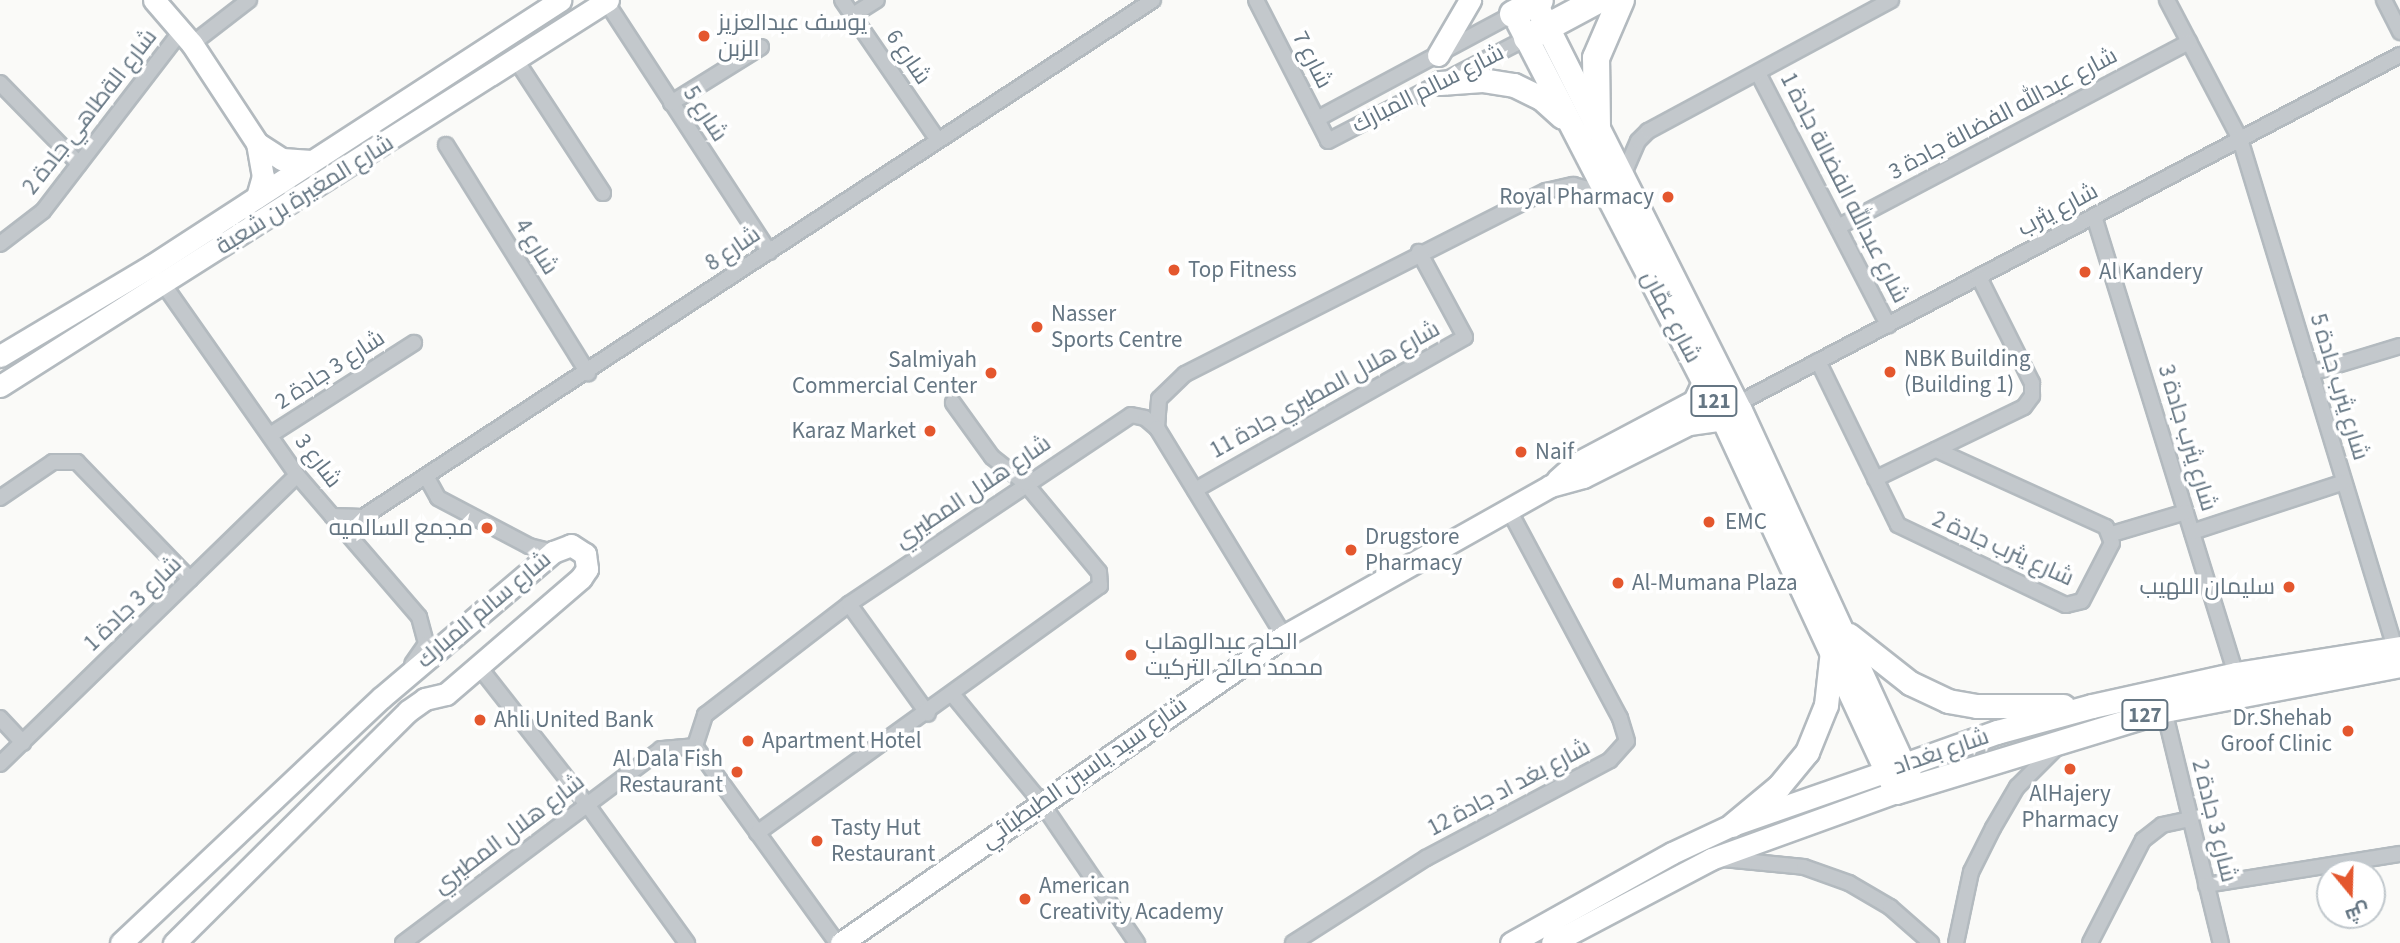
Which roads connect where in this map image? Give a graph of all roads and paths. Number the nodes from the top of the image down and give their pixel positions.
1 (154, 0) edge
2 (249, 0) edge
3 (560, 0) edge
4 (607, 0) edge
5 (842, 0) edge
6 (877, 0) edge
7 (1153, 0) edge
8 (1256, 0) edge
9 (1470, 0) edge
10 (1598, 0) edge
11 (1621, 0) edge
12 (1891, 0) edge
13 (2167, 0) edge
14 (2384, 0) edge
15 (1525, 3) edge
16 (853, 15) junction
17 (1537, 32) junction
18 (2400, 32) edge
19 (187, 38) junction
20 (2189, 42) junction
21 (761, 47) dead end
22 (1438, 55) junction
23 (2400, 55) edge
24 (516, 60) junction
25 (1410, 69) junction
26 (1758, 73) junction
27 (0, 83) edge
28 (1432, 87) junction
29 (671, 103) junction
30 (1317, 120) junction
31 (1585, 128) junction
32 (937, 139) junction
33 (2240, 139) junction
34 (1328, 141) joint
35 (257, 144) junction
36 (446, 145) dead end
37 (311, 161) junction
38 (79, 164) junction
39 (1614, 186) junction
40 (603, 193) dead end
41 (257, 197) junction
42 (2094, 216) junction
43 (1838, 227) junction
44 (0, 244) edge
45 (769, 252) junction
46 (1419, 252) junction
47 (151, 265) junction
48 (1979, 277) junction
49 (163, 284) junction
50 (1888, 324) junction
51 (414, 343) dead end
52 (2400, 346) edge
53 (0, 356) edge
54 (1818, 361) junction
55 (588, 373) junction
56 (2311, 373) junction
57 (1704, 380) junction
58 (0, 386) edge
59 (953, 403) dead end
60 (1730, 411) junction
61 (1157, 428) junction
62 (270, 435) junction
63 (1936, 450) junction
64 (297, 475) junction
65 (426, 477) junction
66 (1875, 479) junction
67 (2344, 482) junction
68 (1025, 483) junction
69 (1550, 486) junction
70 (1195, 490) junction
71 (0, 498) edge
72 (1508, 508) junction
73 (2186, 512) junction
74 (332, 516) junction
75 (2192, 532) junction
76 (2112, 534) junction
77 (553, 552) junction
78 (190, 579) junction
79 (849, 604) junction
80 (1284, 636) junction
81 (1838, 639) junction
82 (2398, 654) edge
83 (480, 668) junction
84 (2236, 674) junction
85 (402, 680) junction
86 (953, 695) junction
87 (2092, 706) junction
88 (2164, 710) junction
89 (928, 713) junction
90 (0, 718) edge
91 (2068, 737) junction
92 (23, 743) junction
93 (695, 746) junction
94 (0, 764) edge
95 (1900, 779) junction
96 (1041, 802) junction
97 (586, 803) junction
98 (2191, 819) junction
99 (1732, 825) junction
100 (757, 833) junction
101 (2400, 854) edge
102 (1711, 859) junction
103 (2206, 885) junction
104 (407, 942) edge
105 (121, 943) edge
106 (174, 943) edge
107 (687, 943) edge
108 (839, 943) edge
109 (1137, 943) edge
110 (1293, 943) edge
111 (1511, 943) edge
112 (1552, 943) edge
113 (1931, 943) edge
114 (1956, 943) edge
115 (2090, 943) edge
116 (2221, 943) edge

1 - 19 street
2 - 19 street, شارع الةطاهي جادة 2
3 - 37 street, شارع المغيرة بن شعبة
4 - 24 street, شارع المغيرة بن شعبة
4 - 29 street, شارع 5
5 - 16 street, شارع 6
6 - 16 street
7 - 32 street, شارع 8
8 - 30 street, شارع 7
9 - 22 street
10 - 17 highway
11 - 31 highway
12 - 26 street
13 - 20 street, شارع يثرب جادة 5
14 - 18 street
15 - 17 main road, شارع عمّان / 121
15 - 22 street, شارع سالم المبارك
16 - 32 street, شارع 6
17 - 28 street, شارع سالم المبارك
17 - 31 main road, شارع عمّان / 121
19 - 35 street
19 - 38 street, شارع الةطاهي جادة 2
20 - 33 street, شارع يثرب جادة 5
20 - 43 street, شارع عبدالله الفضالة جادة 3
21 - 29 street
22 - 25 street, شارع سالم المبارك
23 - 33 street, شارع يثرب
24 - 40 street
24 - 49 street, شارع المغيرة بن شعبة
25 - 28 street
25 - 30 street, شارع سالم المبارك
26 - 39 street
26 - 43 street, شارع عبدالله الفضالة جادة 1
27 - 38 street
28 - 31 main road
28 - 34 street, شارع سالم المبارك
29 - 45 street, شارع 5
30 - 34 street, شارع 7
31 - 39 main road, شارع عمّان / 121
32 - 45 street, شارع 8
33 - 42 street, شارع يثرب
33 - 56 street, شارع يثرب جادة 5
35 - 37 street
35 - 41 street
36 - 55 street, شارع 4
37 - 41 street, شارع المغيرة بن شعبة
38 - 44 street, شارع الةطاهي جادة 2
39 - 46 street
39 - 57 main road, شارع عمّان / 121
39 - 60 main road, شارع عمّان / 121
41 - 47 street, شارع المغيرة بن شعبة
42 - 48 street, شارع يثرب
42 - 73 street, شارع يثرب جادة 3
43 - 50 street, شارع عبدالله الفضالة جادة 1
45 - 55 street, شارع 8
46 - 61 street
46 - 70 street, شارع هلال المطيري جادة 11
47 - 49 street, شارع 3
47 - 53 street, شارع المغيرة بن شعبة
48 - 50 street, شارع يثرب
48 - 63 street
49 - 58 street, شارع المغيرة بن شعبة
49 - 62 street, شارع 3
50 - 54 street, شارع يثرب
51 - 62 street, شارع 3 جادة 2
52 - 56 street
54 - 60 street, شارع يثرب
54 - 66 street, شارع يثرب جادة 2
55 - 65 street, شارع 8
56 - 67 street, شارع يثرب جادة 5
57 - 60 main road, شارع عمّان / 121
57 - 69 street, شارع سيد ياسين الطبطبائي
59 - 68 street
60 - 69 street, شارع سيد ياسين الطبطبائي
60 - 81 main road, شارع عمّان / 121
61 - 68 street, شارع هلال المطيري
61 - 70 street
62 - 64 street, شارع 3
63 - 66 street
63 - 76 street
64 - 74 street, شارع 3
64 - 78 street, شارع 3 جادة 1
65 - 74 street, شارع 8
65 - 77 street
66 - 76 street, شارع يثرب جادة 2
67 - 75 street
67 - 82 street, شارع يثرب جادة 5
68 - 79 street, شارع هلال المطيري
68 - 86 street
69 - 72 street, شارع سيد ياسين الطبطبائي
70 - 80 street
71 - 78 street
72 - 80 street, شارع سيد ياسين الطبطبائي
72 - 110 street, شارع بغد اد جادة 12
73 - 75 street, شارع يثرب جادة 3
73 - 76 street
74 - 85 street, شارع 3
75 - 84 street, شارع يثرب جادة 3
77 - 83 street, شارع سالم المبارك
77 - 85 street, شارع سالم المبارك
78 - 92 street, شارع 3 جادة 1
79 - 89 street
79 - 93 street, شارع هلال المطيري
80 - 96 street, شارع سيد ياسين الطبطبائي
81 - 87 main road
81 - 95 main road, شارع عمّان / 121
81 - 99 main road
82 - 84 main road, شارع بغداد / 127
82 - 88 main road, شارع بغداد / 127
83 - 97 street
83 - 106 street, شارع سالم المبارك
84 - 87 main road, شارع بغداد / 127
85 - 105 street, شارع سالم المبارك
86 - 89 street
86 - 96 street
87 - 95 main road, شارع بغداد / 127
88 - 91 main road, شارع بغداد / 127
88 - 98 street, شارع 3 جادة 2
89 - 100 street
90 - 92 street
91 - 95 main road, شارع بغداد / 127
91 - 114 street
92 - 94 street, شارع 3 جادة 1
93 - 97 street, شارع هلال المطيري
93 - 100 street
95 - 99 street, شارع بغداد / 127
95 - 102 street, شارع بغداد / 127
96 - 108 street, شارع سيد ياسين الطبطبائي
96 - 109 street
97 - 104 street, شارع هلال المطيري
97 - 107 street
98 - 103 street, شارع 3 جادة 2
98 - 115 street
99 - 111 street, شارع بغداد / 127
100 - 108 street
101 - 103 street
102 - 112 street, شارع بغداد / 127
102 - 113 street
103 - 116 street, شارع 3 جادة 2

